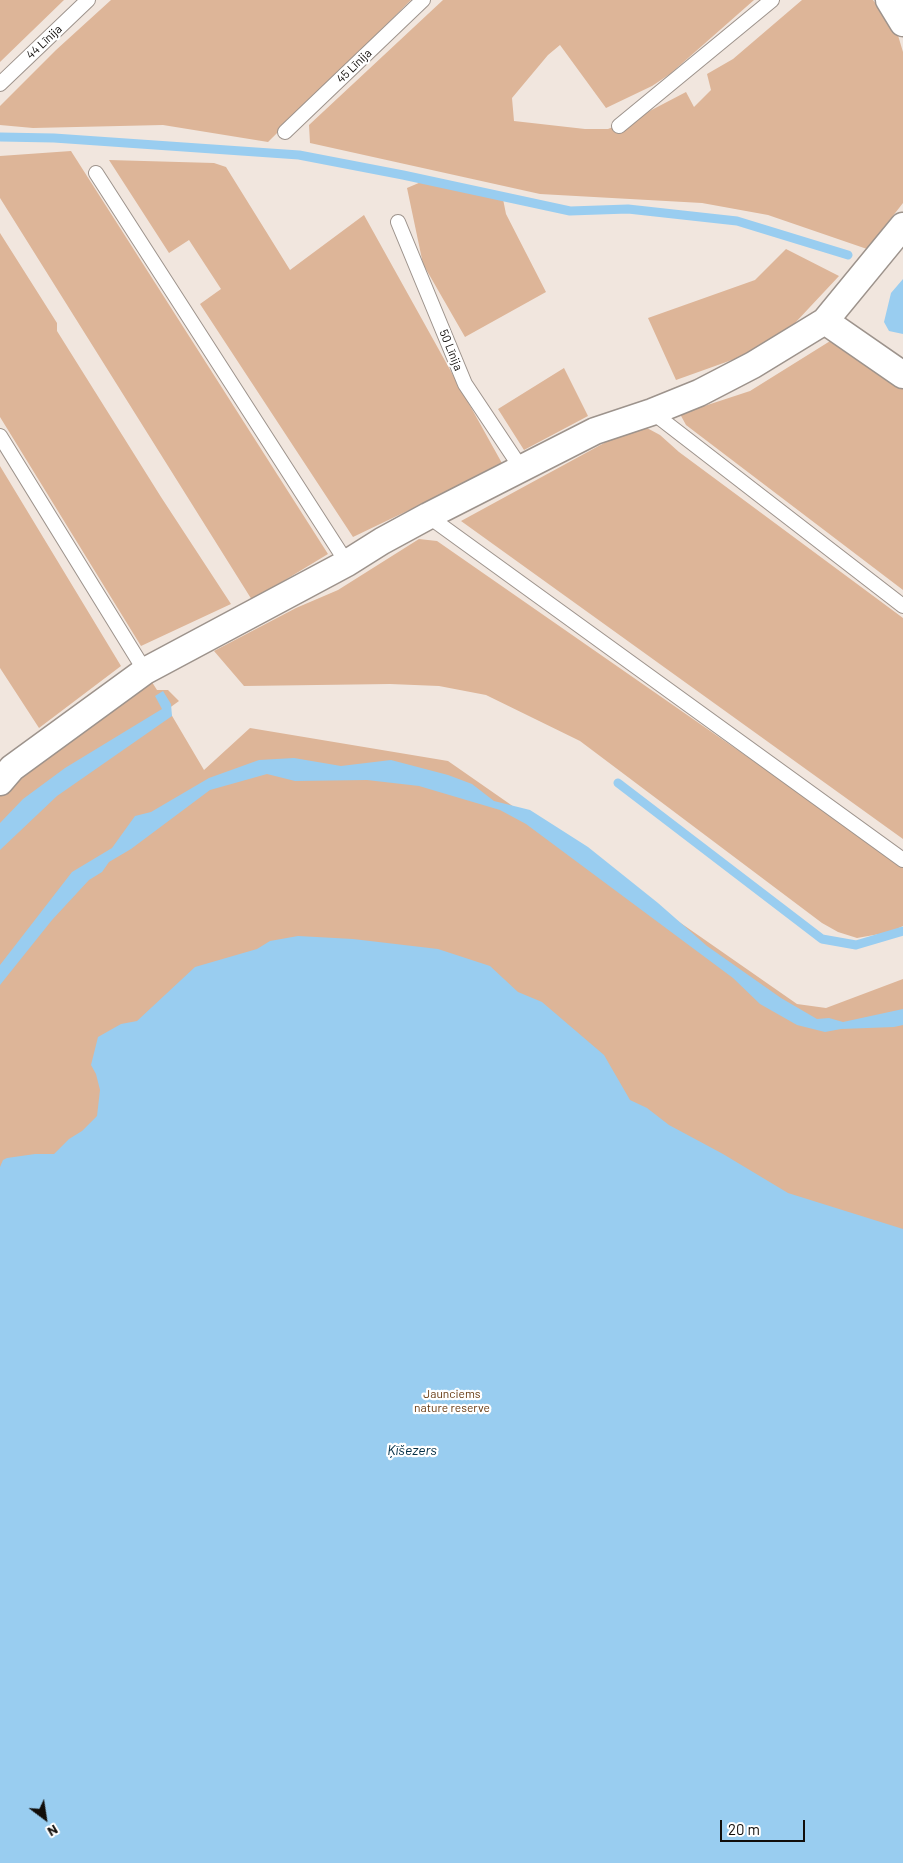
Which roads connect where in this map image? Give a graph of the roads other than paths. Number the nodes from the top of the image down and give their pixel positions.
1 (88, 0) edge
2 (423, 0) edge
3 (772, 0) edge
4 (889, 0) edge
5 (903, 23) edge
6 (0, 84) edge
7 (619, 126) dead end
8 (285, 132) dead end
9 (96, 172) dead end
10 (398, 222) dead end
11 (903, 226) edge
12 (825, 321) junction
13 (903, 375) edge
14 (652, 412) junction
15 (0, 436) edge
16 (521, 468) junction
17 (428, 516) junction
18 (347, 563) junction
19 (903, 606) edge
20 (145, 671) junction
21 (0, 782) edge
22 (903, 860) edge

1 - 6 lane, 44 Līnija
2 - 8 lane, 45 Līnija
3 - 7 lane
4 - 5 street
9 - 18 lane
10 - 16 lane, 50 Līnija
11 - 12 street
12 - 13 street
12 - 14 street
14 - 16 street
14 - 19 lane
15 - 20 lane
16 - 17 street
17 - 18 street
17 - 22 lane
18 - 20 street
20 - 21 street

